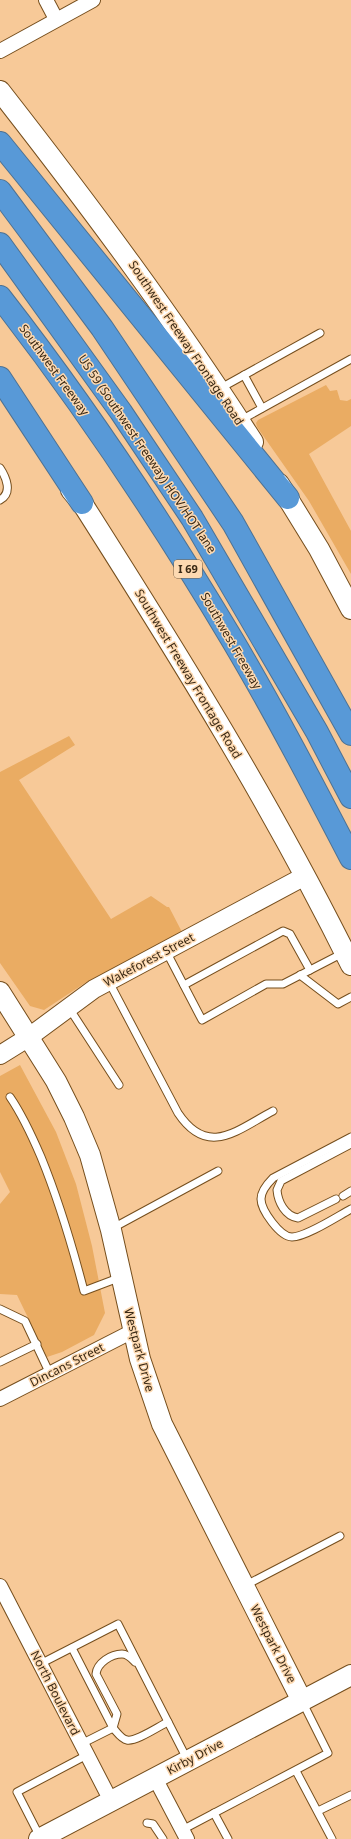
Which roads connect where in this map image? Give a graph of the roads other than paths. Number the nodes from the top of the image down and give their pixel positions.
1 (46, 0) edge
2 (92, 0) edge
3 (56, 19) junction
4 (0, 51) edge
5 (0, 90) edge
6 (0, 143) edge
7 (0, 191) edge
8 (0, 244) edge
9 (0, 297) edge
10 (320, 333) dead end
11 (351, 359) edge
12 (244, 375) junction
13 (0, 378) edge
14 (219, 388) junction
15 (0, 398) edge
16 (262, 408) junction
17 (239, 421) junction
18 (0, 468) edge
19 (288, 498) junction
20 (0, 500) edge
21 (82, 504) junction
22 (351, 609) edge
23 (351, 734) edge
24 (351, 797) edge
25 (351, 858) edge
26 (305, 876) junction
27 (166, 951) junction
28 (348, 958) edge
29 (310, 970) junction
30 (300, 975) junction
31 (109, 982) junction
32 (184, 985) junction
33 (0, 992) edge
34 (351, 997) edge
35 (69, 1008) junction
36 (29, 1037) junction
37 (0, 1055) edge
38 (119, 1085) dead end
39 (10, 1097) dead end
40 (273, 1110) dead end
41 (351, 1137) edge
42 (351, 1144) edge
43 (218, 1171) dead end
44 (351, 1191) edge
45 (351, 1209) edge
46 (111, 1230) junction
47 (122, 1277) junction
48 (0, 1309) edge
49 (133, 1331) junction
50 (37, 1344) junction
51 (0, 1362) edge
52 (50, 1374) junction
53 (0, 1399) edge
54 (340, 1536) dead end
55 (0, 1586) edge
56 (244, 1586) junction
57 (72, 1648) junction
58 (40, 1664) junction
59 (139, 1666) junction
60 (351, 1675) edge
61 (302, 1701) junction
62 (168, 1722) junction
63 (114, 1728) junction
64 (84, 1750) junction
65 (188, 1761) junction
66 (296, 1771) junction
67 (155, 1778) junction
68 (351, 1795) edge
69 (111, 1801) junction
70 (318, 1811) junction
71 (214, 1813) junction
72 (147, 1823) dead end
73 (184, 1834) edge
74 (40, 1839) edge
75 (163, 1839) edge
76 (228, 1839) edge
77 (332, 1839) edge

1 - 3 street
2 - 3 street
3 - 4 street
5 - 14 main road, Southwest Freeway Frontage Road
6 - 19 highway
7 - 23 highway
8 - 24 highway, US 59 (Southwest Freeway) HOV/HOT lane
9 - 25 highway, Southwest Freeway / I 69
10 - 12 lane
11 - 16 lane
12 - 14 lane
12 - 16 lane
13 - 21 highway
14 - 17 main road, Southwest Freeway Frontage Road
15 - 21 main road, Southwest Freeway Frontage Road
16 - 17 lane
17 - 19 main road, Southwest Freeway Frontage Road
18 - 20 lane
19 - 22 main road, Southwest Freeway Frontage Road
21 - 26 main road, Southwest Freeway Frontage Road
26 - 27 street, Wakeforest Street
26 - 28 main road, Southwest Freeway Frontage Road
27 - 31 street, Wakeforest Street
27 - 32 lane
28 - 29 lane
29 - 30 lane
29 - 32 lane
30 - 32 lane
30 - 34 lane
31 - 35 street, Wakeforest Street
31 - 40 lane
33 - 36 main road, Westpark Drive
35 - 36 street, Wakeforest Street
35 - 38 lane
36 - 37 street, Wakeforest Street
36 - 46 main road, Westpark Drive
39 - 47 lane
41 - 45 lane
42 - 44 lane
43 - 46 lane
46 - 47 main road, Westpark Drive
47 - 49 main road, Westpark Drive
48 - 50 lane
49 - 52 street, Dincans Street
49 - 56 main road, Westpark Drive
50 - 51 lane
50 - 52 lane
52 - 53 street, Dincans Street
54 - 56 lane
55 - 58 street, North Boulevard
56 - 61 main road, Westpark Drive
57 - 58 lane
57 - 59 lane
57 - 63 lane
58 - 64 street, North Boulevard
59 - 62 lane
59 - 63 lane
60 - 61 main road, Kirby Drive
61 - 65 main road, Kirby Drive
61 - 66 lane
62 - 63 lane
62 - 65 lane
63 - 64 lane
64 - 69 street, North Boulevard
64 - 74 lane
65 - 67 main road, Kirby Drive
66 - 70 lane
66 - 71 lane
67 - 69 main road, Kirby Drive
67 - 73 street
68 - 70 lane
69 - 74 main road, Kirby Drive
70 - 77 lane
71 - 73 lane
71 - 76 lane
72 - 75 lane

